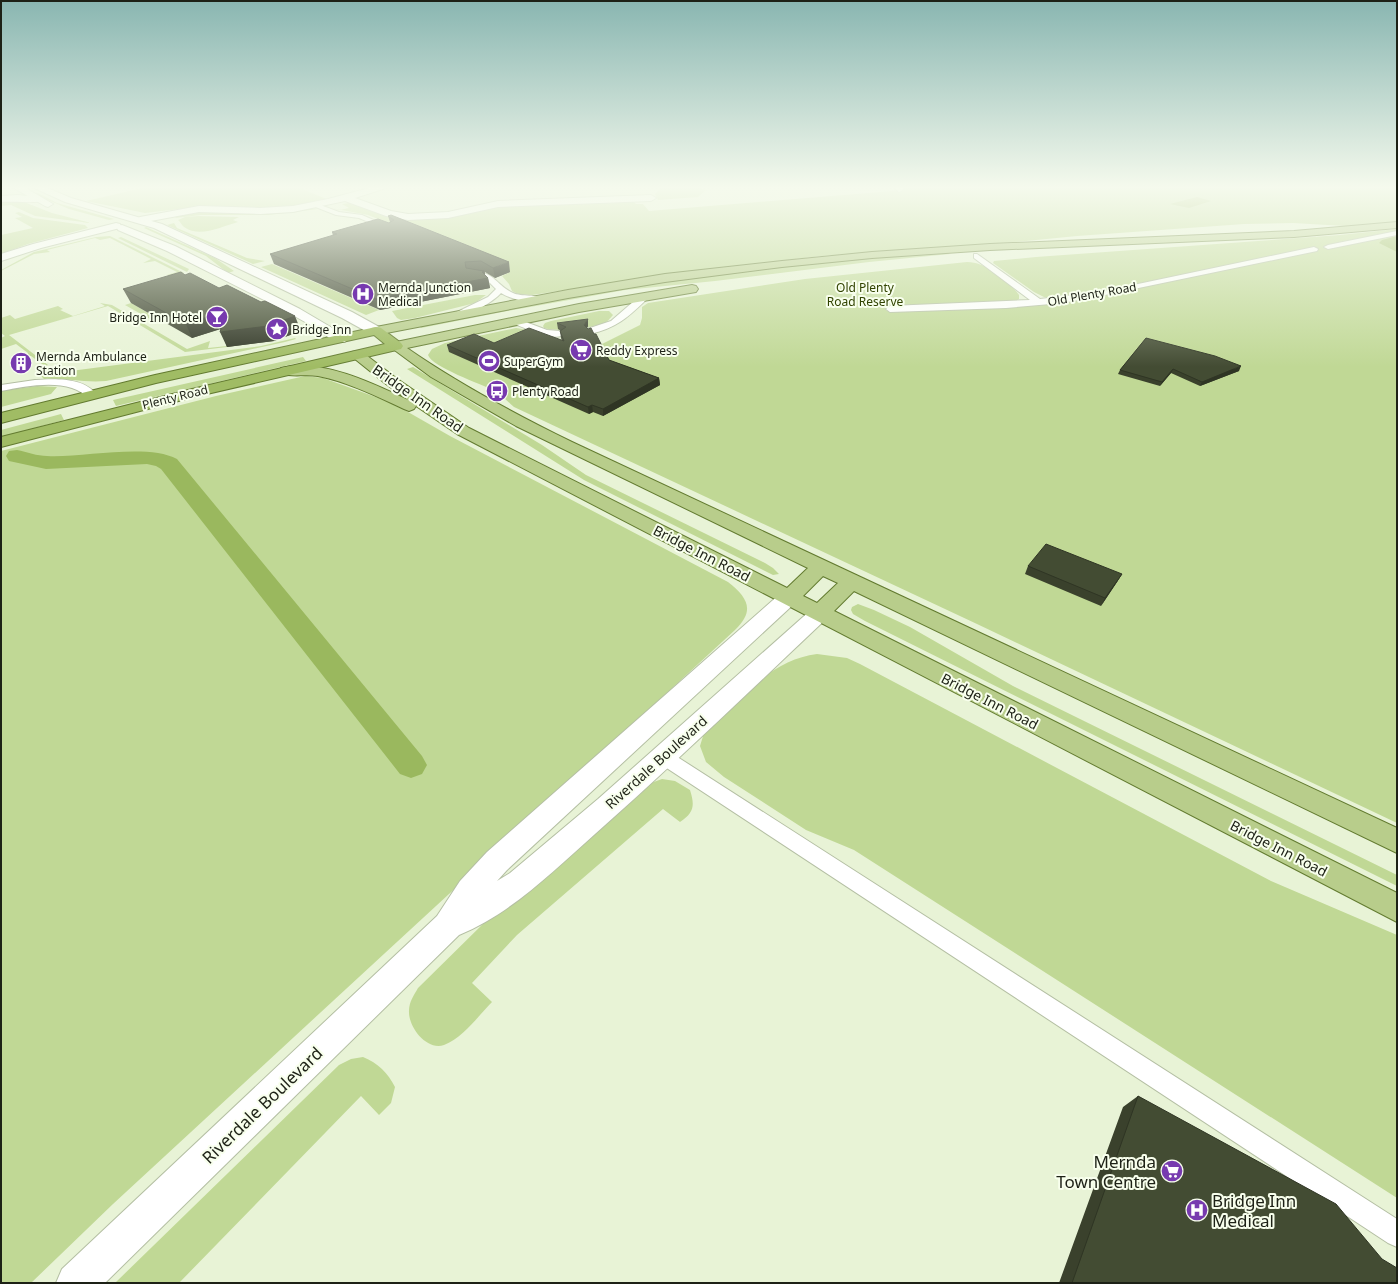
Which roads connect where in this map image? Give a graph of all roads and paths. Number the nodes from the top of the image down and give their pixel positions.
1 (34, 247) edge
2 (165, 247) edge
3 (204, 247) edge
4 (992, 247) edge
5 (1102, 247) edge
6 (1314, 250) dead end
7 (977, 256) junction
8 (1, 258) edge
9 (806, 273) dead end
10 (471, 275) edge
11 (501, 288) junction
12 (704, 288) dead end
13 (644, 297) junction
14 (539, 298) junction
15 (1039, 303) junction
16 (890, 309) dead end
17 (460, 314) junction
18 (515, 321) junction
19 (590, 331) edge
20 (376, 332) junction
21 (560, 334) edge
22 (340, 339) junction
23 (396, 346) junction
24 (357, 355) junction
25 (286, 370) junction
26 (1, 388) edge
27 (91, 394) junction
28 (1, 418) edge
29 (83, 420) junction
30 (463, 431) junction
31 (1, 442) edge
32 (821, 567) junction
33 (852, 581) junction
34 (788, 598) junction
35 (819, 614) junction
36 (633, 738) junction
37 (662, 756) junction
38 (1397, 841) edge
39 (1397, 908) edge
40 (448, 926) junction
41 (1397, 1234) edge
42 (76, 1283) edge

1 - 8 street
2 - 22 street, Bridge Inn Road
3 - 20 street, Bridge Inn Road
4 - 14 main road, Plenty Road
5 - 7 main road, Plenty Road
6 - 15 lane, Old Plenty Road
7 - 9 main road, Plenty Road
7 - 15 lane
10 - 11 lane
11 - 14 lane
11 - 17 lane
12 - 13 main road, Plenty Road
13 - 18 main road, Plenty Road
13 - 19 lane
14 - 17 main road, Plenty Road
15 - 16 lane, Old Plenty Road
17 - 20 main road, Plenty Road
18 - 21 lane
18 - 23 main road, Plenty Road
20 - 22 highway, Plenty Road
20 - 23 highway, Bridge Inn Road
22 - 24 highway, Bridge Inn Road
22 - 27 highway, Plenty Road
23 - 24 highway, Plenty Road
23 - 32 main road, Bridge Inn Road
24 - 25 highway, Plenty Road
24 - 30 main road, Bridge Inn Road
25 - 29 highway, Plenty Road
25 - 30 main road
26 - 27 lane
27 - 28 highway, Plenty Road
27 - 29 highway
29 - 31 highway, Plenty Road
30 - 34 main road, Bridge Inn Road
32 - 33 main road, Bridge Inn Road
32 - 34 main road, Riverdale Boulevard
33 - 35 main road, Riverdale Boulevard
33 - 38 main road, Bridge Inn Road
34 - 35 main road, Bridge Inn Road
34 - 36 street, Riverdale Boulevard
35 - 37 street, Riverdale Boulevard
35 - 39 main road, Bridge Inn Road
36 - 37 street
36 - 40 street, Riverdale Boulevard
37 - 40 street, Riverdale Boulevard
37 - 41 lane
40 - 42 street, Riverdale Boulevard

